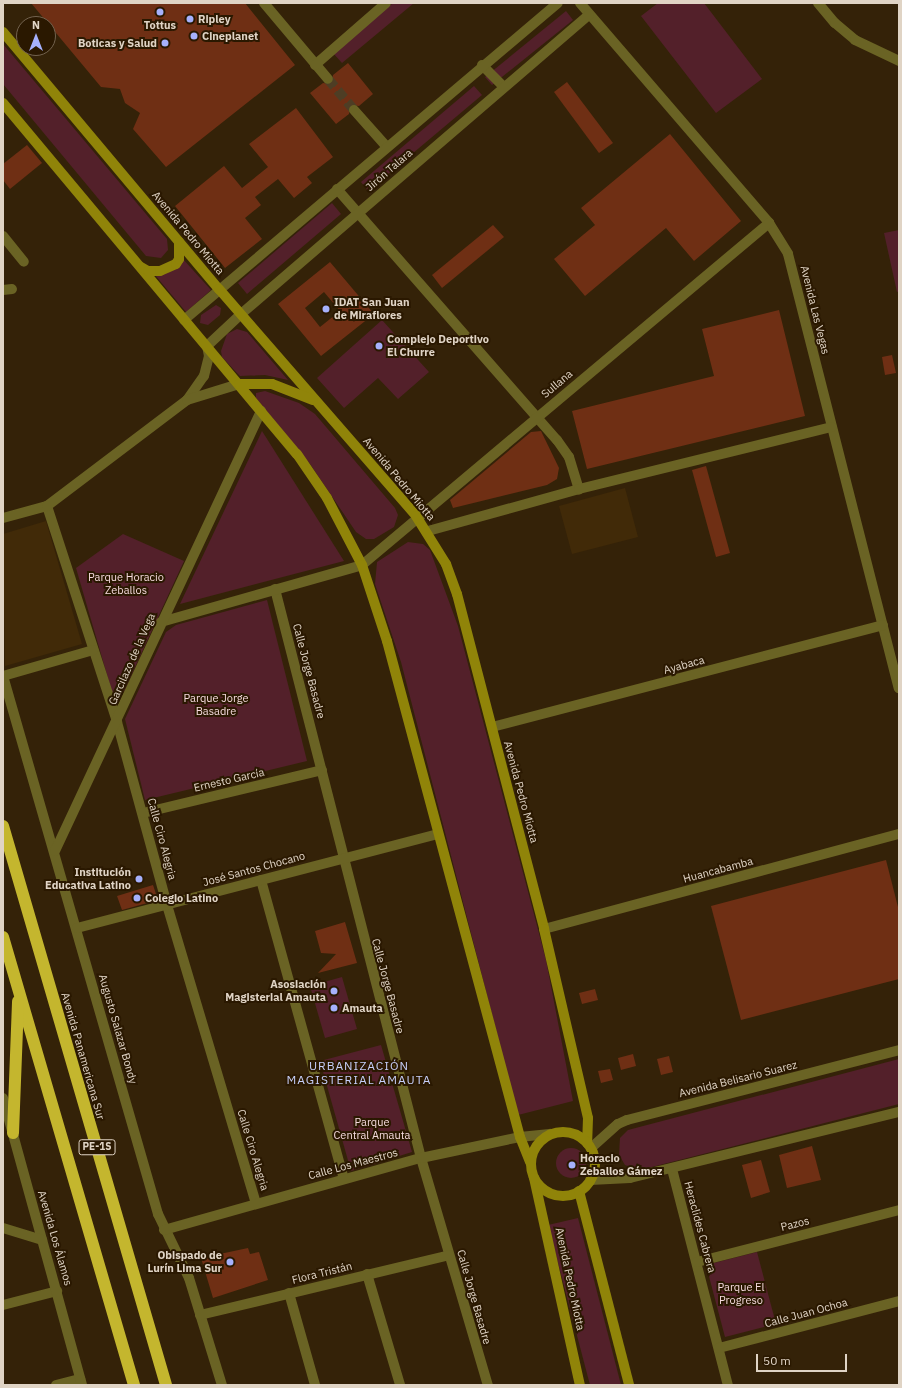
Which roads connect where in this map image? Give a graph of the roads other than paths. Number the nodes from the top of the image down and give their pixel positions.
1 (264, 3) edge
2 (558, 3) edge
3 (580, 3) edge
4 (818, 3) edge
5 (382, 4) edge
6 (589, 15) junction
7 (3, 32) edge
8 (899, 61) edge
9 (315, 64) junction
10 (482, 64) junction
11 (328, 79) tunnel mouth
12 (504, 87) junction
13 (3, 103) edge
14 (354, 110) tunnel mouth
15 (386, 146) junction
16 (337, 189) junction
17 (359, 212) junction
18 (769, 223) junction
19 (3, 236) edge
20 (180, 242) junction
21 (24, 262) dead end
22 (139, 266) junction
23 (219, 289) junction
24 (240, 314) junction
25 (184, 320) junction
26 (207, 346) junction
27 (239, 384) junction
28 (187, 400) junction
29 (317, 402) junction
30 (262, 411) junction
31 (537, 416) junction
32 (832, 427) junction
33 (580, 489) junction
34 (47, 506) junction
35 (416, 516) junction
36 (3, 518) edge
37 (428, 531) junction
38 (362, 565) junction
39 (275, 589) junction
40 (161, 622) junction
41 (883, 625) junction
42 (94, 650) junction
43 (3, 676) edge
44 (899, 688) edge
45 (117, 722) junction
46 (492, 727) junction
47 (322, 770) junction
48 (142, 813) junction
49 (3, 826) edge
50 (437, 834) junction
51 (899, 834) edge
52 (55, 851) junction
53 (342, 858) junction
54 (261, 880) junction
55 (167, 905) junction
56 (77, 928) junction
57 (544, 929) junction
58 (3, 937) edge
59 (18, 990) junction
60 (899, 1050) edge
61 (3, 1098) edge
62 (899, 1112) edge
63 (13, 1133) junction
64 (550, 1134) junction
65 (520, 1137) junction
66 (589, 1145) junction
67 (421, 1158) junction
68 (530, 1162) junction
69 (672, 1169) junction
70 (534, 1178) junction
71 (344, 1179) junction
72 (590, 1180) junction
73 (579, 1191) junction
74 (256, 1203) junction
75 (899, 1210) edge
76 (3, 1228) edge
77 (164, 1230) junction
78 (42, 1240) junction
79 (449, 1255) junction
80 (696, 1262) junction
81 (367, 1274) junction
82 (57, 1290) junction
83 (289, 1293) junction
84 (899, 1301) edge
85 (3, 1305) edge
86 (200, 1315) junction
87 (719, 1348) junction
88 (81, 1382) edge
89 (56, 1385) edge
90 (134, 1385) edge
91 (166, 1385) edge
92 (222, 1385) edge
93 (315, 1385) edge
94 (400, 1385) edge
95 (488, 1385) edge
96 (580, 1385) edge
97 (629, 1385) edge
98 (728, 1385) edge

1 - 9 street
2 - 10 street, Jirón Talara
3 - 6 street, Avenida Las Vegas
4 - 8 street
5 - 9 street
6 - 12 street, Jirón Talara
6 - 18 street, Avenida Las Vegas
7 - 20 main road, Avenida Pedro Miotta
9 - 11 street
10 - 12 street
10 - 15 street, Jirón Talara
12 - 17 street, Jirón Talara
13 - 22 main road
14 - 15 street
15 - 16 street, Jirón Talara
16 - 17 street
16 - 23 street, Jirón Talara
17 - 24 street, Jirón Talara
17 - 31 street
18 - 31 street, Sullana
18 - 32 street, Avenida Las Vegas
19 - 21 street
20 - 22 main road
20 - 23 main road, Avenida Pedro Miotta
22 - 25 main road
23 - 24 main road, Avenida Pedro Miotta
23 - 25 street, Jirón Talara
24 - 26 street, Jirón Talara
24 - 29 main road, Avenida Pedro Miotta
25 - 26 main road
26 - 27 main road
26 - 28 street
27 - 28 street
27 - 29 main road
27 - 30 main road
28 - 34 street
29 - 35 main road, Avenida Pedro Miotta
30 - 38 main road
30 - 40 street, Garcilazo de la Vega
31 - 33 street
31 - 35 street, Sullana
32 - 33 street
32 - 41 street, Avenida Las Vegas
33 - 37 street
34 - 36 street
34 - 42 street, Calle Ciro Alegria
35 - 37 main road, Avenida Pedro Miotta
35 - 38 street, Sullana
37 - 46 main road, Avenida Pedro Miotta
38 - 39 street
38 - 50 main road
39 - 40 street
39 - 47 street, Calle Jorge Basadre
40 - 45 street, Garcilazo de la Vega
41 - 44 street, Avenida Las Vegas
41 - 46 street, Ayabaca
42 - 43 street
42 - 45 street, Calle Ciro Alegria
43 - 52 street, Augusto Salazar Bondy
45 - 48 street, Calle Ciro Alegria
45 - 52 street, Garcilazo de la Vega
46 - 57 main road, Avenida Pedro Miotta
47 - 48 street, Ernesto García
47 - 53 street, Calle Jorge Basadre
48 - 55 street, Calle Ciro Alegria
49 - 91 highway, Avenida Panamericana Sur / PE-1S
50 - 53 street, José Santos Chocano
50 - 65 main road
51 - 57 street, Huancabamba
52 - 56 street, Augusto Salazar Bondy
53 - 54 street, José Santos Chocano
53 - 67 street, Calle Jorge Basadre
54 - 55 street, José Santos Chocano
54 - 71 street
55 - 56 street, José Santos Chocano
55 - 74 street, Calle Ciro Alegria
56 - 77 street, Augusto Salazar Bondy
57 - 66 main road, Avenida Pedro Miotta
58 - 59 highway, PE-1S
59 - 63 highway
59 - 90 highway, PE-1S
60 - 66 street, Avenida Belisario Suarez
61 - 63 street, Avenida Los Álamos
62 - 69 street
63 - 78 street, Avenida Los Álamos
64 - 65 street, Calle Los Maestros
64 - 66 main road
64 - 68 main road
65 - 67 street, Calle Los Maestros
65 - 68 main road
66 - 72 main road
67 - 71 street, Calle Los Maestros
67 - 79 street, Calle Jorge Basadre
68 - 70 main road
69 - 72 street
69 - 80 street, Heraclides Cabrera
70 - 73 main road
70 - 96 main road, Avenida Pedro Miotta
71 - 74 street, Calle Los Maestros
72 - 73 main road
73 - 97 main road
74 - 77 street, Calle Los Maestros
75 - 80 street, Pazos
76 - 78 street
77 - 86 street, Augusto Salazar Bondy
78 - 82 street, Avenida Los Álamos
79 - 81 street, Flora Tristán
79 - 95 street, Calle Jorge Basadre
80 - 87 street, Heraclides Cabrera
81 - 83 street, Flora Tristán
81 - 94 street
82 - 85 street
82 - 88 street, Avenida Los Álamos
83 - 86 street, Flora Tristán
83 - 93 street
84 - 87 street, Calle Juan Ochoa
86 - 92 street, Augusto Salazar Bondy
87 - 98 street, Heraclides Cabrera
88 - 89 street

